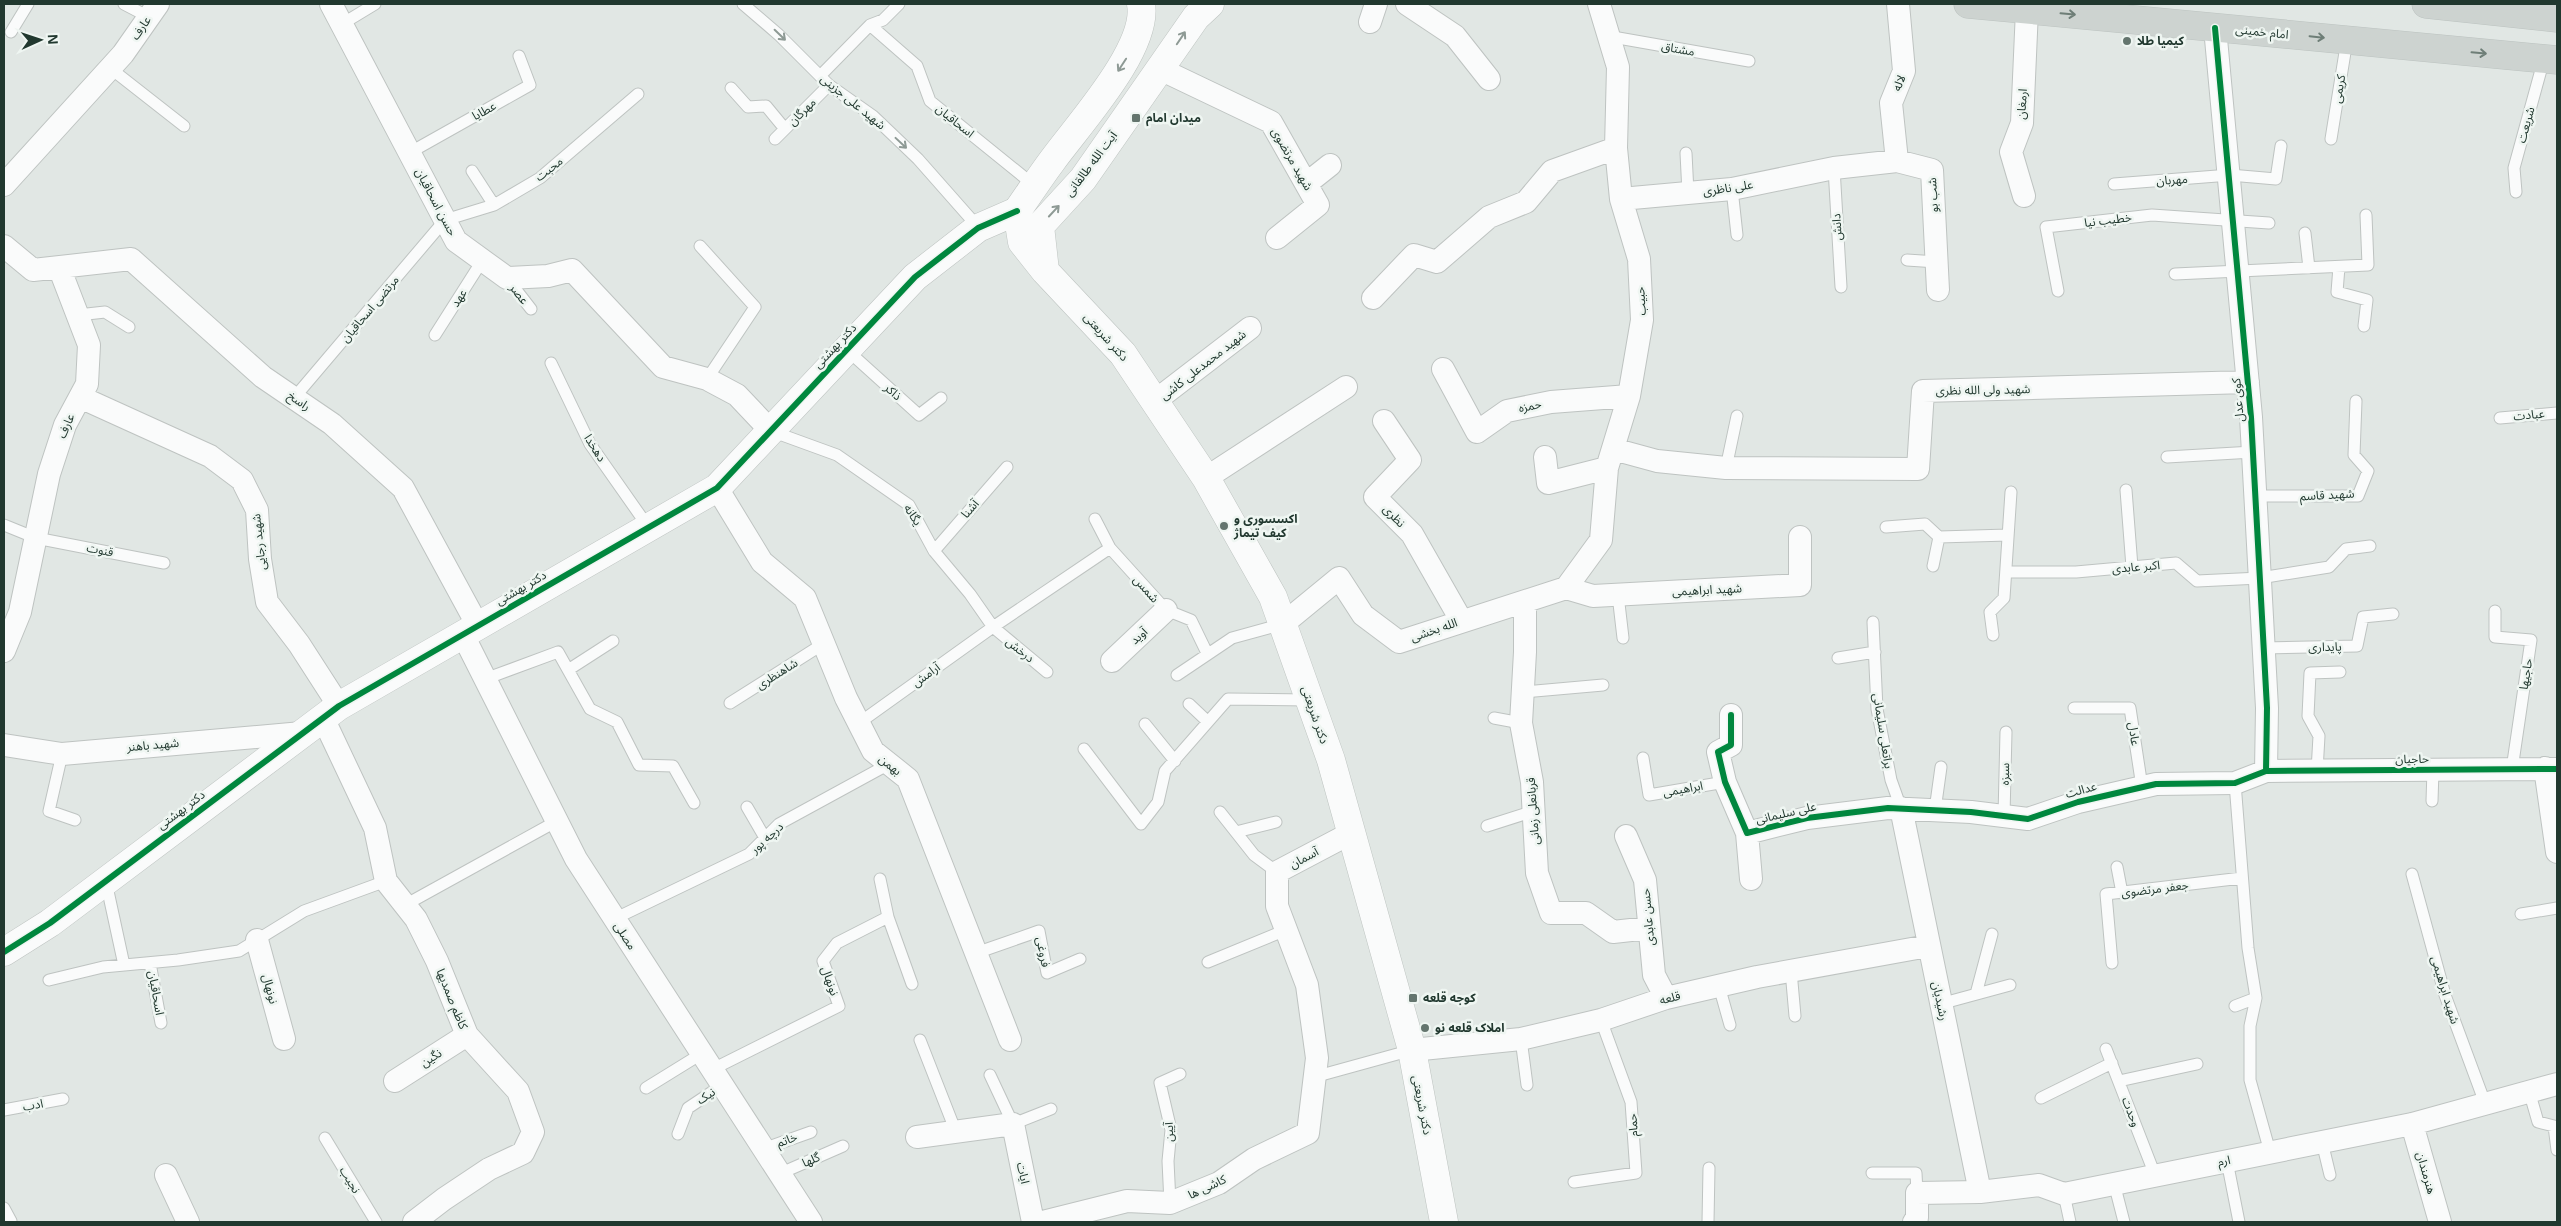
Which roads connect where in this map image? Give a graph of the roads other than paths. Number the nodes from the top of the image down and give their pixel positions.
1 (28, 4) edge
2 (124, 4) edge
3 (331, 4) edge
4 (374, 4) edge
5 (743, 4) edge
6 (899, 4) edge
7 (1142, 4) edge
8 (1210, 4) edge
9 (1407, 4) edge
10 (1598, 4) edge
11 (1898, 4) edge
12 (1968, 4) edge
13 (2426, 4) edge
14 (2027, 10) junction
15 (153, 11) edge
16 (2214, 16) edge
17 (2557, 18) edge
18 (342, 24) junction
19 (870, 25) junction
20 (11, 32) dead end
21 (1608, 36) junction
22 (2347, 40) junction
23 (519, 56) dead end
24 (2551, 59) edge
25 (1749, 61) dead end
26 (110, 68) junction
27 (1160, 69) junction
28 (1490, 79) dead end
29 (824, 80) junction
30 (731, 88) dead end
31 (638, 94) dead end
32 (184, 126) dead end
33 (785, 129) junction
34 (775, 139) dead end
35 (2331, 139) dead end
36 (2281, 146) dead end
37 (1616, 148) junction
38 (410, 153) junction
39 (1686, 153) dead end
40 (1897, 161) junction
41 (1330, 165) dead end
42 (1834, 168) junction
43 (472, 171) dead end
44 (2230, 175) junction
45 (1306, 184) junction
46 (2114, 184) dead end
47 (4, 185) edge
48 (1035, 186) junction
49 (1732, 189) junction
50 (2516, 192) dead end
51 (1688, 193) junction
52 (2024, 196) dead end
53 (1621, 199) junction
54 (494, 205) junction
55 (1017, 211) junction
56 (2366, 215) dead end
57 (445, 220) junction
58 (2234, 221) junction
59 (2269, 223) dead end
60 (978, 228) junction
61 (2305, 233) dead end
62 (1737, 235) dead end
63 (1277, 238) dead end
64 (4, 246) edge
65 (700, 246) dead end
66 (482, 260) junction
67 (1907, 260) dead end
68 (1937, 262) junction
69 (59, 267) junction
70 (2339, 267) junction
71 (2309, 268) junction
72 (1045, 271) junction
73 (2238, 271) junction
74 (2176, 274) dead end
75 (507, 278) junction
76 (1841, 286) dead end
77 (1938, 290) dead end
78 (2058, 291) dead end
79 (1373, 298) dead end
80 (531, 309) dead end
81 (78, 315) junction
82 (2364, 326) dead end
83 (130, 327) dead end
84 (1250, 328) dead end
85 (435, 335) dead end
86 (847, 350) junction
87 (551, 363) dead end
88 (1443, 370) dead end
89 (707, 379) junction
90 (2248, 382) junction
91 (1346, 387) dead end
92 (1629, 396) junction
93 (80, 397) junction
94 (294, 398) junction
95 (941, 398) dead end
96 (1155, 401) junction
97 (2356, 401) dead end
98 (2557, 413) edge
99 (1737, 416) dead end
100 (2500, 418) dead end
101 (1384, 421) dead end
102 (771, 431) junction
103 (2253, 452) junction
104 (1545, 457) dead end
105 (2167, 458) dead end
106 (1610, 459) junction
107 (1007, 466) dead end
108 (1726, 468) junction
109 (1206, 478) junction
110 (717, 488) junction
111 (2126, 490) dead end
112 (2011, 492) dead end
113 (2255, 496) junction
114 (1095, 519) dead end
115 (4, 526) edge
116 (1886, 527) dead end
117 (649, 528) junction
118 (2008, 535) junction
119 (1800, 536) dead end
120 (1939, 537) junction
121 (36, 538) junction
122 (2370, 546) dead end
123 (1110, 548) junction
124 (934, 551) junction
125 (164, 563) dead end
126 (1933, 566) dead end
127 (2132, 567) junction
128 (2006, 572) junction
129 (2260, 578) junction
130 (1566, 588) junction
131 (1618, 595) junction
132 (1525, 602) junction
133 (1166, 610) junction
134 (2495, 611) dead end
135 (2393, 614) dead end
136 (1461, 620) junction
137 (1873, 622) dead end
138 (1283, 624) junction
139 (993, 627) junction
140 (470, 630) junction
141 (1993, 635) dead end
142 (1623, 638) dead end
143 (613, 641) dead end
144 (823, 644) junction
145 (2263, 648) junction
146 (4, 651) edge
147 (1874, 652) junction
148 (1207, 653) junction
149 (1838, 658) dead end
150 (1112, 661) dead end
151 (568, 670) junction
152 (1047, 672) dead end
153 (2340, 672) dead end
154 (1177, 675) dead end
155 (485, 679) junction
156 (1603, 685) dead end
157 (1523, 692) junction
158 (1310, 700) junction
159 (730, 703) dead end
160 (1189, 704) dead end
161 (2074, 708) dead end
162 (1731, 715) dead end
163 (1494, 718) dead end
164 (321, 719) junction
165 (1208, 721) junction
166 (859, 723) junction
167 (1521, 723) junction
168 (1145, 724) dead end
169 (2006, 732) dead end
170 (4, 745) edge
171 (1084, 750) dead end
172 (62, 754) junction
173 (1643, 758) dead end
174 (1175, 760) junction
175 (889, 764) junction
176 (1941, 768) dead end
177 (2512, 769) junction
178 (2551, 769) edge
179 (2433, 770) junction
180 (2317, 771) junction
181 (2266, 772) junction
182 (1725, 782) junction
183 (2235, 784) junction
184 (2142, 787) junction
185 (2432, 801) dead end
186 (694, 803) dead end
187 (746, 807) dead end
188 (1901, 808) junction
189 (1936, 810) junction
190 (1534, 811) junction
191 (1220, 812) dead end
192 (2004, 816) junction
193 (75, 820) dead end
194 (557, 821) junction
195 (1276, 822) dead end
196 (1487, 826) dead end
197 (1236, 832) junction
198 (1351, 833) junction
199 (1748, 834) junction
200 (1626, 836) dead end
201 (766, 838) junction
202 (2557, 852) edge
203 (2116, 867) dead end
204 (1277, 872) junction
205 (2412, 874) dead end
206 (2242, 878) junction
207 (880, 879) dead end
208 (1751, 879) dead end
209 (106, 881) junction
210 (386, 881) junction
211 (2122, 893) junction
212 (405, 905) junction
213 (2557, 908) edge
214 (2520, 914) dead end
215 (888, 917) junction
216 (614, 919) junction
217 (1649, 928) junction
218 (1286, 930) junction
219 (1992, 934) dead end
220 (257, 940) junction
221 (1928, 946) junction
222 (4, 952) edge
223 (976, 953) junction
224 (1080, 959) dead end
225 (1208, 962) dead end
226 (150, 963) junction
227 (2112, 963) dead end
228 (124, 965) junction
229 (1791, 971) junction
230 (48, 980) dead end
231 (912, 984) dead end
232 (2010, 985) dead end
233 (1720, 986) junction
234 (1976, 994) junction
235 (1666, 998) junction
236 (2256, 998) junction
237 (1940, 1004) junction
238 (2234, 1006) dead end
239 (1795, 1016) dead end
240 (1601, 1020) junction
241 (161, 1023) dead end
242 (1730, 1025) dead end
243 (467, 1036) junction
244 (284, 1039) dead end
245 (1522, 1039) junction
246 (920, 1040) dead end
247 (1010, 1040) dead end
248 (2106, 1049) dead end
249 (1412, 1050) junction
250 (2112, 1063) junction
251 (2197, 1064) dead end
252 (711, 1070) junction
253 (1180, 1074) dead end
254 (990, 1075) dead end
255 (1314, 1077) junction
256 (395, 1081) dead end
257 (2118, 1081) junction
258 (2557, 1084) edge
259 (1527, 1085) dead end
260 (646, 1088) dead end
261 (2529, 1091) junction
262 (2041, 1098) dead end
263 (63, 1100) dead end
264 (2485, 1103) junction
265 (4, 1110) edge
266 (1051, 1110) dead end
267 (1012, 1124) junction
268 (2412, 1124) junction
269 (811, 1132) dead end
270 (956, 1132) junction
271 (678, 1134) dead end
272 (917, 1137) dead end
273 (325, 1138) dead end
274 (2322, 1142) junction
275 (843, 1146) dead end
276 (763, 1149) junction
277 (2557, 1150) edge
278 (2270, 1152) junction
279 (2227, 1160) junction
280 (1709, 1168) dead end
281 (1872, 1173) dead end
282 (779, 1174) junction
283 (166, 1175) dead end
284 (2155, 1175) junction
285 (2330, 1175) dead end
286 (1574, 1182) dead end
287 (2114, 1184) junction
288 (1980, 1192) junction
289 (1917, 1193) junction
290 (2064, 1194) junction
291 (1170, 1203) junction
292 (4, 1208) edge
293 (1084, 1217) edge
294 (9, 1222) edge
295 (188, 1222) edge
296 (376, 1222) edge
297 (414, 1222) edge
298 (811, 1222) edge
299 (1033, 1222) edge
300 (1043, 1222) edge
301 (1444, 1222) edge
302 (1708, 1222) edge
303 (1914, 1222) edge
304 (2070, 1222) edge
305 (2124, 1222) edge
306 (2239, 1222) edge
307 (2440, 1222) edge

1 - 20 lane
2 - 15 lane
3 - 18 street, حسن اسحاقیان
4 - 18 lane
5 -> 29 lane, شهید علی جزینی
6 - 19 lane, مهرگان
7 -> 48 main road
27 -> 8 main road, آیت الله طالقانی
9 - 28 street
10 - 21 street, حبیب
11 - 40 street, لاله
12 - 14 main road, امام خمینی
13 - 17 main road
14 -> 16 main road, امام خمینی
14 - 52 street, ارمغان
15 - 26 street, عارف
16 -> 22 main road, امام خمینی
16 - 44 street, کوی عدل
18 - 38 street, حسن اسحاقیان
19 - 29 lane, مهرگان
19 - 48 lane, اسحاقیان
21 - 25 lane, مشتاق
21 - 37 street, حبیب
22 -> 24 main road, امام خمینی
22 - 35 lane, کریمی
23 - 38 lane, عطایا
24 - 50 lane, شریعت
26 - 32 lane
26 - 47 street, عارف
27 - 45 street, شهید مرتضوی
72 -> 27 main road, آیت الله طالقانی
29 - 33 lane, مهرگان
29 -> 60 lane, شهید علی جزینی
30 - 33 lane
31 - 54 lane, محبت
33 - 34 lane, مهرگان
36 - 44 lane, مهربان
37 - 53 street, حبیب
37 - 79 street
38 - 57 street, حسن اسحاقیان
39 - 51 lane
40 - 42 street, شب بو
40 - 68 street, شب بو
41 - 45 street
42 - 49 street, علی ناظری
42 - 76 lane, دانش
43 - 54 lane
44 - 46 lane, مهربان
44 - 58 street, کوی عدل
45 - 63 street, شهید مرتضوی
48 - 55 main road
49 - 51 street, علی ناظری
49 - 62 lane
51 - 53 street, علی ناظری
53 - 92 street, حبیب
54 - 57 lane, محبت
55 - 60 main road, دکتر بهشتی
55 - 72 main road
56 - 70 lane
57 - 66 street, حسن اسحاقیان
57 - 94 lane, مرتضی اسحاقیان
58 - 59 lane
58 - 73 street, کوی عدل
58 - 78 lane, خطیب نیا
60 - 86 main road, دکتر بهشتی
61 - 71 lane
64 - 69 street
65 - 89 lane
66 - 75 street, حسن اسحاقیان
66 - 85 lane, عهد
67 - 68 lane
68 - 77 street, شب بو
69 - 81 street, عارف
69 - 94 street, راسخ
70 - 71 lane
70 - 82 lane
71 - 73 lane
72 - 96 main road, دکتر شریعتی
73 - 74 lane
73 - 90 street, کوی عدل
75 - 80 lane, عصر
75 - 89 street
81 - 83 lane
81 - 93 street, عارف
84 - 96 street, شهید محمدعلی کاشی
86 - 95 lane, ذاکر
86 - 102 main road, دکتر بهشتی
87 - 117 lane, دهخدا
88 - 92 street, حمزه
89 - 102 street
90 - 103 street, کوی عدل
90 - 108 street, شهید ولی الله نظری
91 - 109 street
92 - 106 street, حبیب
93 - 121 street, عارف
93 - 164 street, شهید رجایی
94 - 140 street, راسخ
96 - 109 main road, دکتر شریعتی
97 - 113 lane, شهید قاسم
98 - 100 lane, عبادت
99 - 108 lane
101 - 136 street, نظری
102 - 110 main road, دکتر بهشتی
102 - 124 lane, یگانه
103 - 105 lane
103 - 113 street, کوی عدل
104 - 106 street
106 - 108 street, شهید ولی الله نظری
106 - 130 street, حبیب
107 - 124 lane, آشنا
109 - 138 main road, دکتر شریعتی
110 - 117 main road, دکتر بهشتی
110 - 144 street, بهمن
111 - 127 lane
112 - 118 lane
113 - 129 street, کوی عدل
114 - 123 lane, شمس
115 - 121 lane, قنوت
116 - 120 lane
117 - 140 main road, دکتر بهشتی
118 - 120 lane
118 - 128 lane
119 - 131 street, شهید ابراهیمی
120 - 126 lane
121 - 125 lane, قنوت
121 - 146 street, عارف
122 - 129 lane, اکبر عابدی
123 - 133 lane, شمس
123 - 139 lane
124 - 139 lane, یگانه
127 - 128 lane, اکبر عابدی
127 - 129 lane, اکبر عابدی
128 - 141 lane
129 - 145 street, کوی عدل
130 - 131 street, شهید ابراهیمی
130 - 132 street, الله بخشی
131 - 142 lane
132 - 136 street, الله بخشی
132 - 157 street, قربانعلی زمانی
133 - 148 lane, شمس
133 - 150 street, آوید
134 - 177 lane, حاجیها
135 - 145 lane, پایداری
136 - 138 street, الله بخشی
137 - 147 lane, براتعلی سلیمانی
138 - 148 lane
138 - 158 main road, دکتر شریعتی
139 - 152 lane, درخش
139 - 166 lane, آرامش
140 - 155 street, مصلی
140 - 164 main road, دکتر بهشتی
143 - 151 lane
144 - 159 lane, شاهنظری
144 - 166 street, بهمن
145 - 181 street, کوی عدل
147 - 149 lane
147 - 188 lane, براتعلی سلیمانی
148 - 154 lane
151 - 155 lane
151 - 186 lane
153 - 180 lane
155 - 194 street, مصلی
156 - 157 lane
157 - 167 street, قربانعلی زمانی
158 - 165 lane
158 - 198 main road, دکتر شریعتی
160 - 165 lane
161 - 184 lane, عادل
162 - 182 street, علی سلیمانی
163 - 167 lane
164 - 172 street, شهید باهنر
164 - 209 main road, دکتر بهشتی
164 - 210 street, کاظم صمدیها
165 - 174 lane
166 - 175 street, بهمن
167 - 190 street, قربانعلی زمانی
168 - 174 lane
169 - 192 lane, سبزه
170 - 172 street, شهید باهنر
171 - 174 lane
172 - 193 lane
173 - 182 lane, ابراهیمی
175 - 201 lane, درچه پور
175 - 223 street, بهمن
176 - 189 lane
177 - 178 street, حاجیان
177 - 179 street, حاجیان
178 - 202 street
179 - 180 street, حاجیان
179 - 185 lane
180 - 181 street, حاجیان
181 - 183 street, عدالت
182 - 199 street, علی سلیمانی
183 - 184 street, عدالت
183 - 206 lane
184 - 192 street, عدالت
187 - 201 lane
188 - 189 street, عدالت
188 - 199 street, علی سلیمانی
188 - 221 street, رشیدیان
189 - 192 street, عدالت
190 - 196 lane
190 - 217 street, قربانعلی زمانی
191 - 197 lane, آسمان
194 - 212 lane
194 - 216 street, مصلی
195 - 197 lane
197 - 204 lane, آسمان
198 - 204 street, آسمان
198 - 249 main road, دکتر شریعتی
199 - 208 street
200 - 217 street, حسن عابدی
201 - 216 lane, درچه پور
203 - 211 lane
204 - 218 street, کاشی ها
205 - 264 lane, شهید ابراهیمی
206 - 211 lane, جعفر مرتضوی
206 - 236 lane
207 - 215 lane
209 - 222 main road, دکتر بهشتی
209 - 228 lane
210 - 212 street, کاظم صمدیها
210 - 220 lane
211 - 227 lane, جعفر مرتضوی
212 - 243 street, کاظم صمدیها
213 - 214 lane
215 - 231 lane
215 - 252 lane, نونهال
216 - 252 street, مصلی
217 - 235 street, حسن عابدی
218 - 225 lane
218 - 255 street, کاشی ها
219 - 234 lane
220 - 226 lane
220 - 244 street, نونهال
221 - 229 street, قلعه
221 - 237 street, رشیدیان
223 - 224 lane, فروغی
223 - 247 street, بهمن
226 - 228 lane
226 - 241 lane, اسحاقیان
228 - 230 lane
229 - 233 street, قلعه
229 - 239 lane
232 - 234 lane
233 - 235 street, قلعه
233 - 242 lane
234 - 237 lane
235 - 240 street, قلعه
236 - 238 lane
236 - 278 lane
237 - 288 street, رشیدیان
240 - 245 street, قلعه
240 - 286 lane, حمام
243 - 256 street, نگین
243 - 297 street, کاظم صمدیها
245 - 249 street, قلعه
245 - 259 lane
246 - 270 lane
248 - 250 lane, وحدت
249 - 255 lane
249 - 301 main road, دکتر شریعتی
250 - 257 lane, وحدت
250 - 262 lane
251 - 257 lane
252 - 260 lane
252 - 271 lane, نیک
252 - 276 street, مصلی
253 - 291 lane, آیین
254 - 267 lane, ایات
255 - 291 street, کاشی ها
257 - 284 lane, وحدت
258 - 261 street, ارم
261 - 264 street, ارم
261 - 277 lane
263 - 265 lane, ادب
264 - 268 street, ارم
266 - 267 lane
267 - 270 street
267 - 299 street, ایات
268 - 274 street, ارم
268 - 307 street, هنرمندان
269 - 276 lane, خاتم
270 - 272 street
273 - 296 lane, نجیب
274 - 278 street, ارم
274 - 285 lane
275 - 282 lane, گلها
276 - 282 street, مصلی
278 - 279 street, ارم
279 - 284 street, ارم
279 - 306 lane
280 - 302 lane
281 - 289 lane
282 - 298 street, مصلی
283 - 295 street
284 - 287 street, ارم
287 - 290 street, ارم
287 - 305 lane
288 - 289 street
288 - 290 street
289 - 303 street
290 - 304 lane
291 - 293 street, کاشی ها
292 - 294 lane
293 - 300 street, کاشی ها

